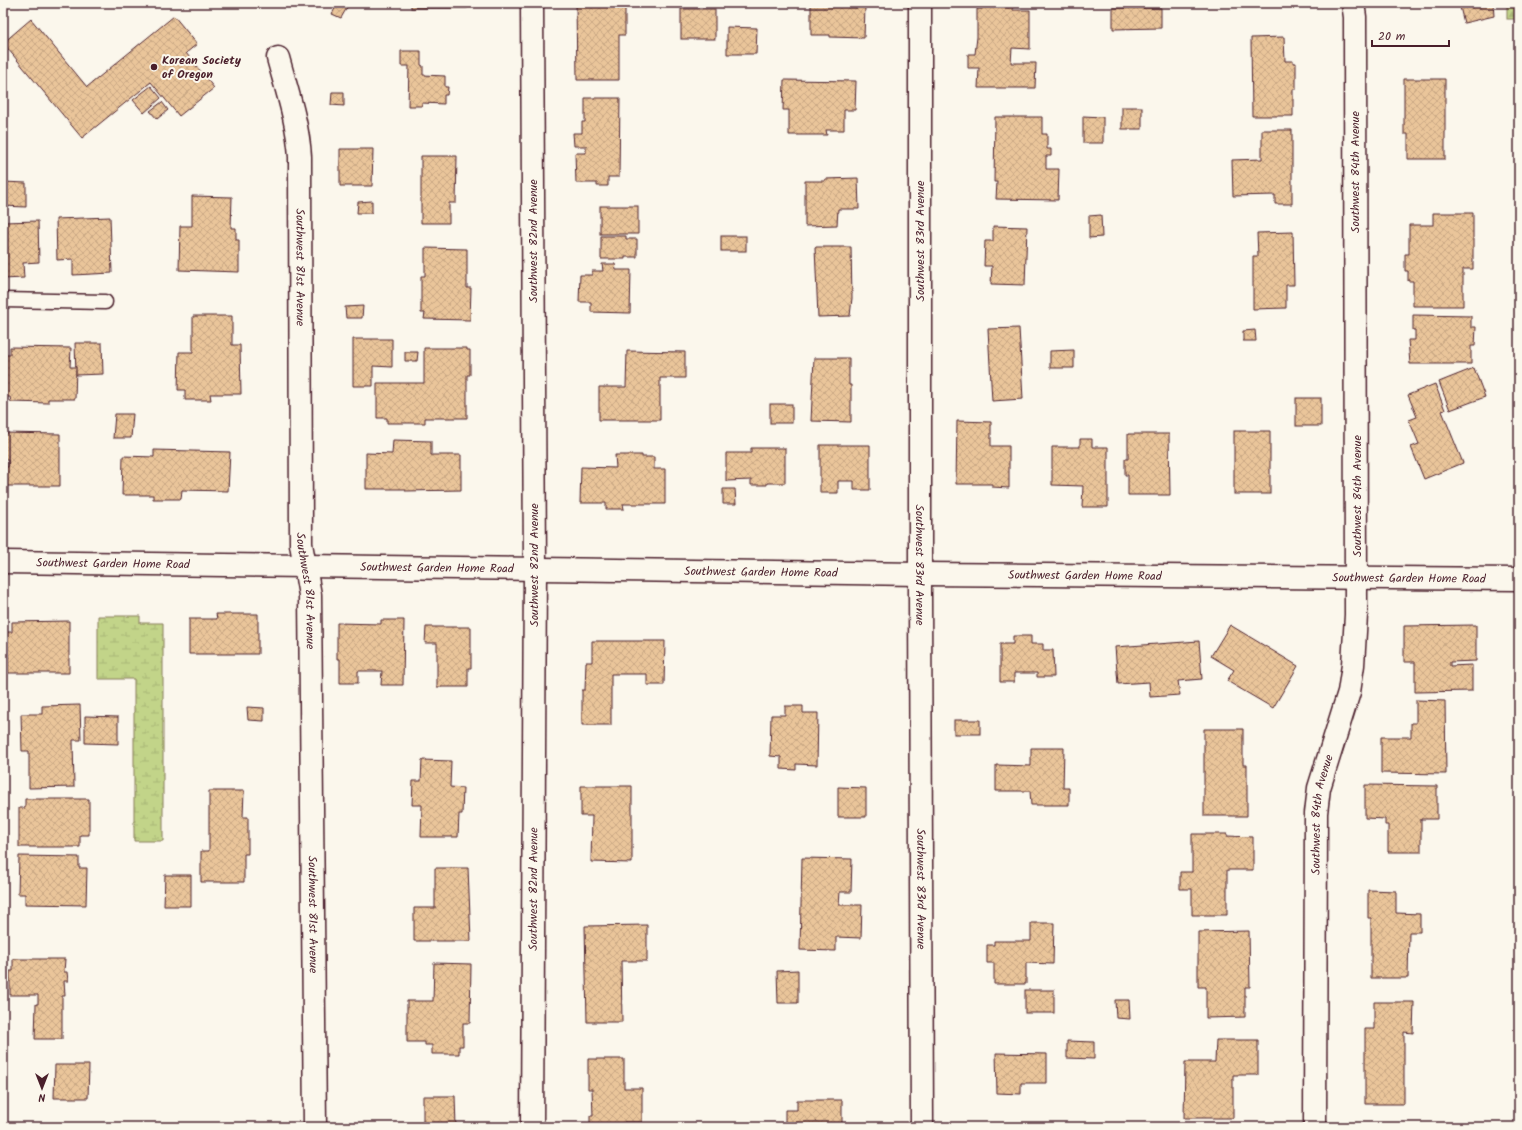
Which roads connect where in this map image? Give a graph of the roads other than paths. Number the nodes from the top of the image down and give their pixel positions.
1 (532, 3) edge
2 (920, 3) edge
3 (1353, 3) edge
4 (278, 58) dead end
5 (3, 300) edge
6 (105, 302) dead end
7 (3, 562) edge
8 (305, 567) junction
9 (535, 569) junction
10 (920, 574) junction
11 (1357, 577) junction
12 (1519, 579) edge
13 (315, 1127) edge
14 (532, 1127) edge
15 (922, 1127) edge
16 (1315, 1127) edge

1 - 9 street, Southwest 82nd Avenue
2 - 10 street, Southwest 83rd Avenue
3 - 11 street, Southwest 84th Avenue
4 - 8 street, Southwest 81st Avenue
5 - 6 lane
7 - 8 street, Southwest Garden Home Road
8 - 9 street, Southwest Garden Home Road
8 - 13 street, Southwest 81st Avenue
9 - 10 street, Southwest Garden Home Road
9 - 14 street, Southwest 82nd Avenue
10 - 11 street, Southwest Garden Home Road
10 - 15 street, Southwest 83rd Avenue
11 - 12 street, Southwest Garden Home Road
11 - 16 street, Southwest 84th Avenue

